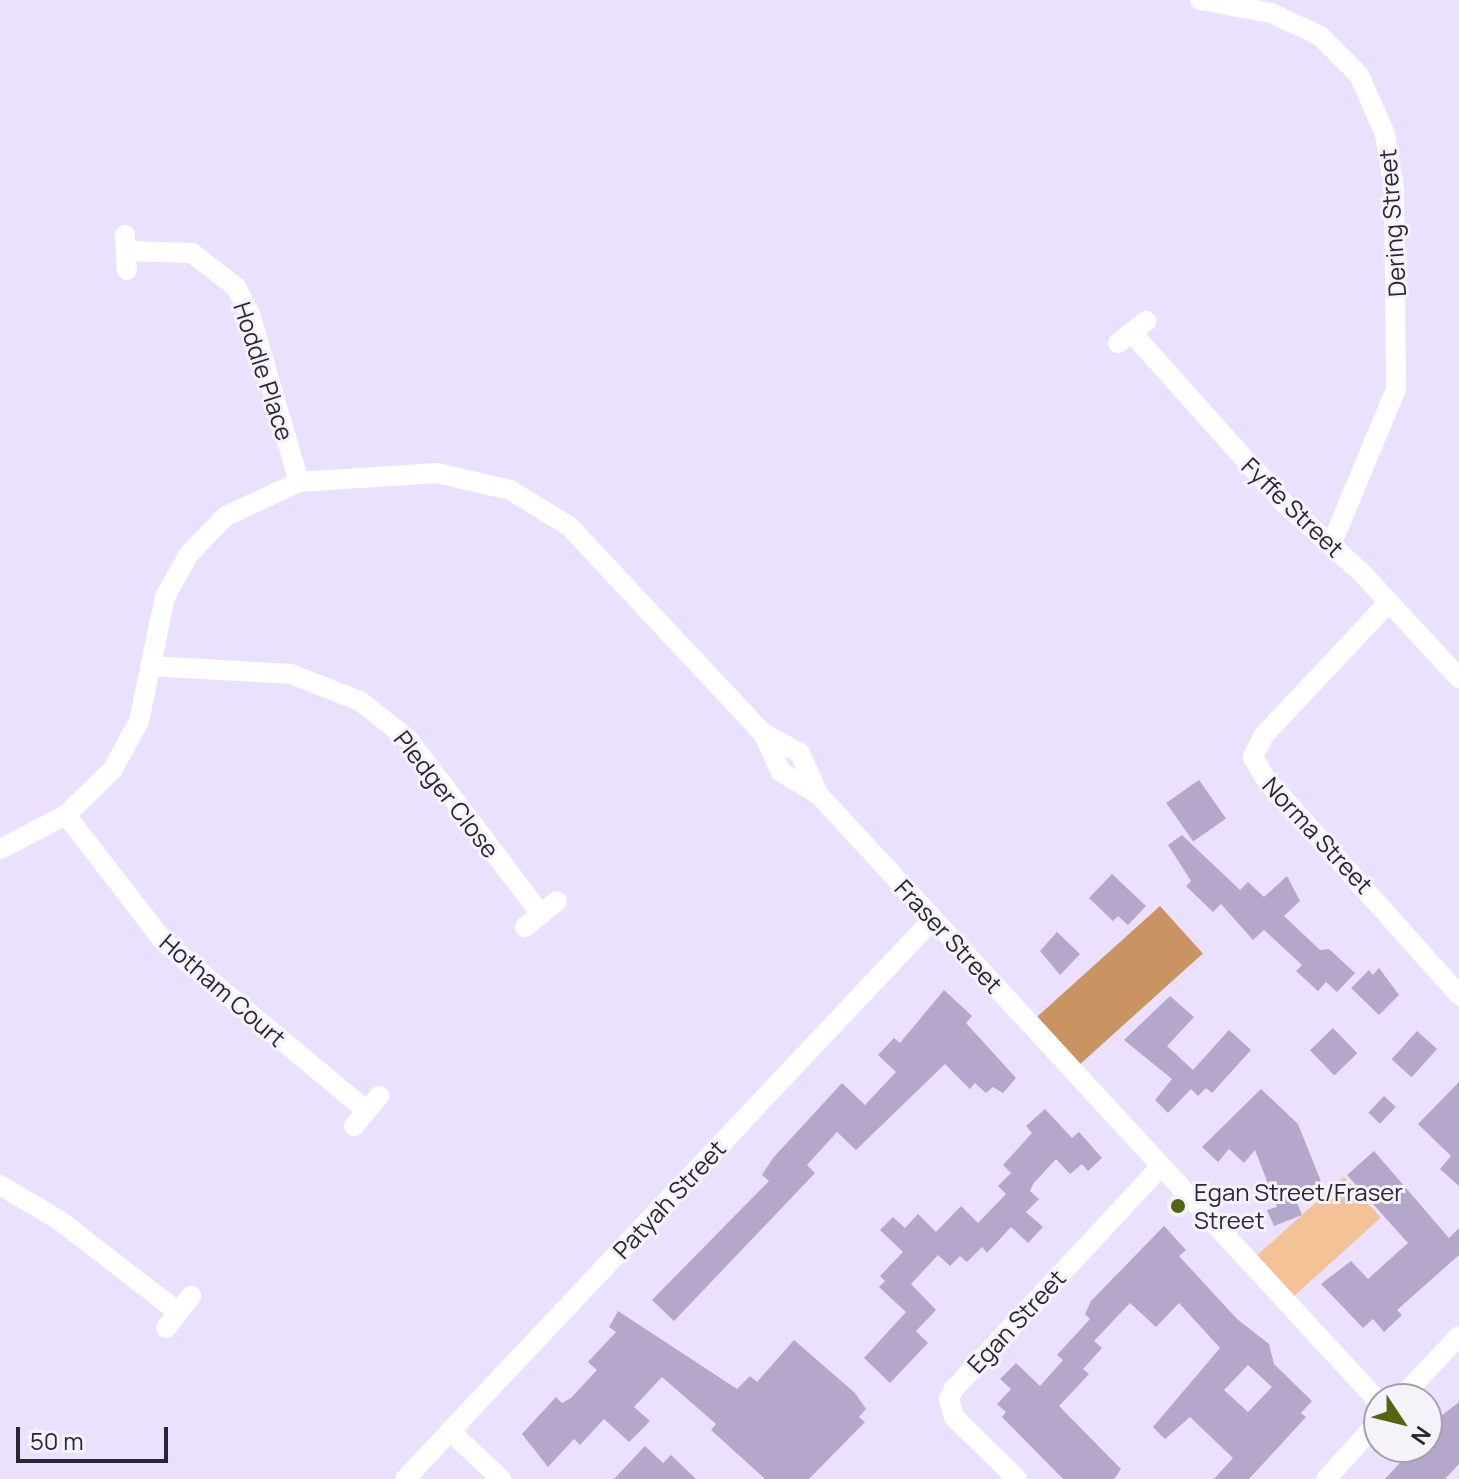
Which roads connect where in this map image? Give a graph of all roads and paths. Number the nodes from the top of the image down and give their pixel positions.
1 (1200, 0) edge
2 (126, 252) dead end
3 (1132, 332) dead end
4 (299, 482) junction
5 (1331, 545) junction
6 (1389, 602) junction
7 (150, 666) junction
8 (1459, 678) edge
9 (66, 815) junction
10 (0, 849) edge
11 (541, 914) dead end
12 (933, 919) junction
13 (1459, 995) edge
14 (367, 1111) dead end
15 (1160, 1167) junction
16 (0, 1185) edge
17 (178, 1312) dead end
18 (1459, 1336) edge
19 (1415, 1383) edge
20 (1363, 1385) edge
21 (450, 1431) junction
22 (1363, 1439) edge
23 (1328, 1478) edge
24 (405, 1479) edge
25 (501, 1479) edge
26 (1017, 1479) edge

1 - 5 street, Dering Street
2 - 4 street, Hoddle Place
3 - 5 street, Fyffe Street
4 - 7 street
4 - 12 street, Fraser Street
5 - 6 street, Fyffe Street
6 - 8 street, Fyffe Street
6 - 13 street, Norma Street
7 - 9 street
7 - 11 street, Pledger Close
9 - 10 street
9 - 14 street, Hotham Court
12 - 15 street, Fraser Street
12 - 21 street, Patyah Street
15 - 20 street, Fraser Street
15 - 26 street, Egan Street
16 - 17 street
18 - 19 street
21 - 24 street, Patyah Street
21 - 25 street
22 - 23 street

